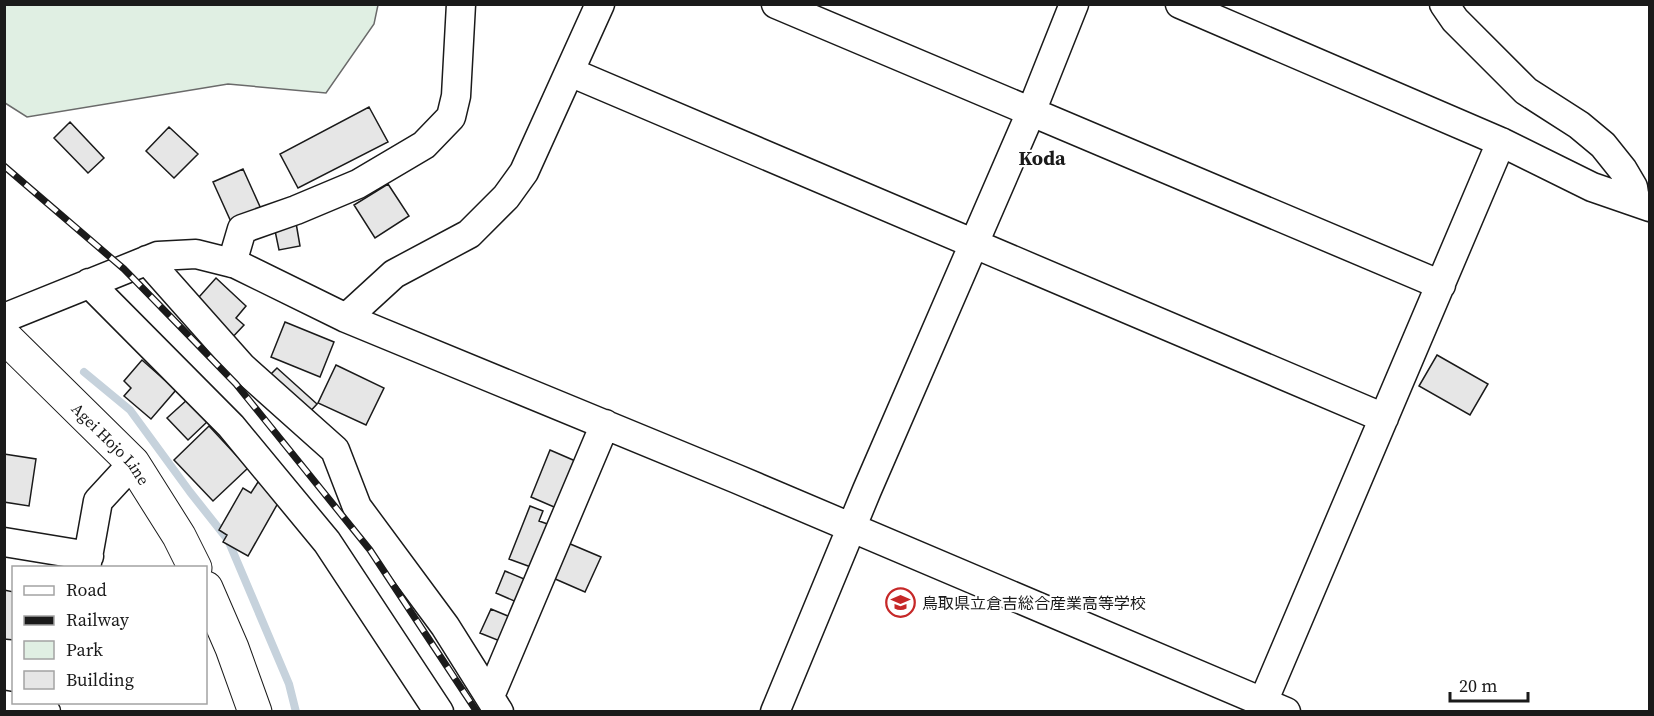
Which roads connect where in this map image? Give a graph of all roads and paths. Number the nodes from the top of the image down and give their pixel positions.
1 (461, 4) edge
2 (600, 4) edge
3 (776, 4) edge
4 (1074, 4) edge
5 (1180, 4) edge
6 (1444, 4) edge
7 (570, 72) junction
8 (1031, 112) junction
9 (1501, 142) junction
10 (1642, 204) edge
11 (974, 243) junction
12 (147, 260) junction
13 (232, 263) junction
14 (89, 283) junction
15 (1441, 285) junction
16 (4, 318) edge
17 (346, 318) junction
18 (4, 336) edge
19 (1384, 418) junction
20 (605, 424) junction
21 (133, 464) junction
22 (851, 528) junction
23 (4, 542) edge
24 (87, 562) edge
25 (194, 566) edge
26 (207, 590) edge
27 (495, 704) edge
28 (4, 705) edge
29 (1275, 707) edge
30 (46, 711) edge
31 (255, 711) edge
32 (438, 711) edge
33 (775, 711) edge

1 - 13 street
2 - 7 street
3 - 8 street
4 - 8 street
5 - 9 street
6 - 10 street
7 - 11 street
7 - 17 street
8 - 11 street
8 - 15 street
9 - 10 street
9 - 15 street
11 - 19 street
11 - 22 street
12 - 13 street
12 - 14 street
12 - 27 street
13 - 17 street
14 - 16 street
14 - 32 street
15 - 19 street
17 - 20 street
18 - 21 main road, Agei Hojo Line
19 - 29 street
20 - 22 street
20 - 27 street
21 - 24 street
21 - 25 main road, Agei Hojo Line
22 - 29 street
22 - 33 street
23 - 24 street
26 - 31 main road
28 - 30 street

